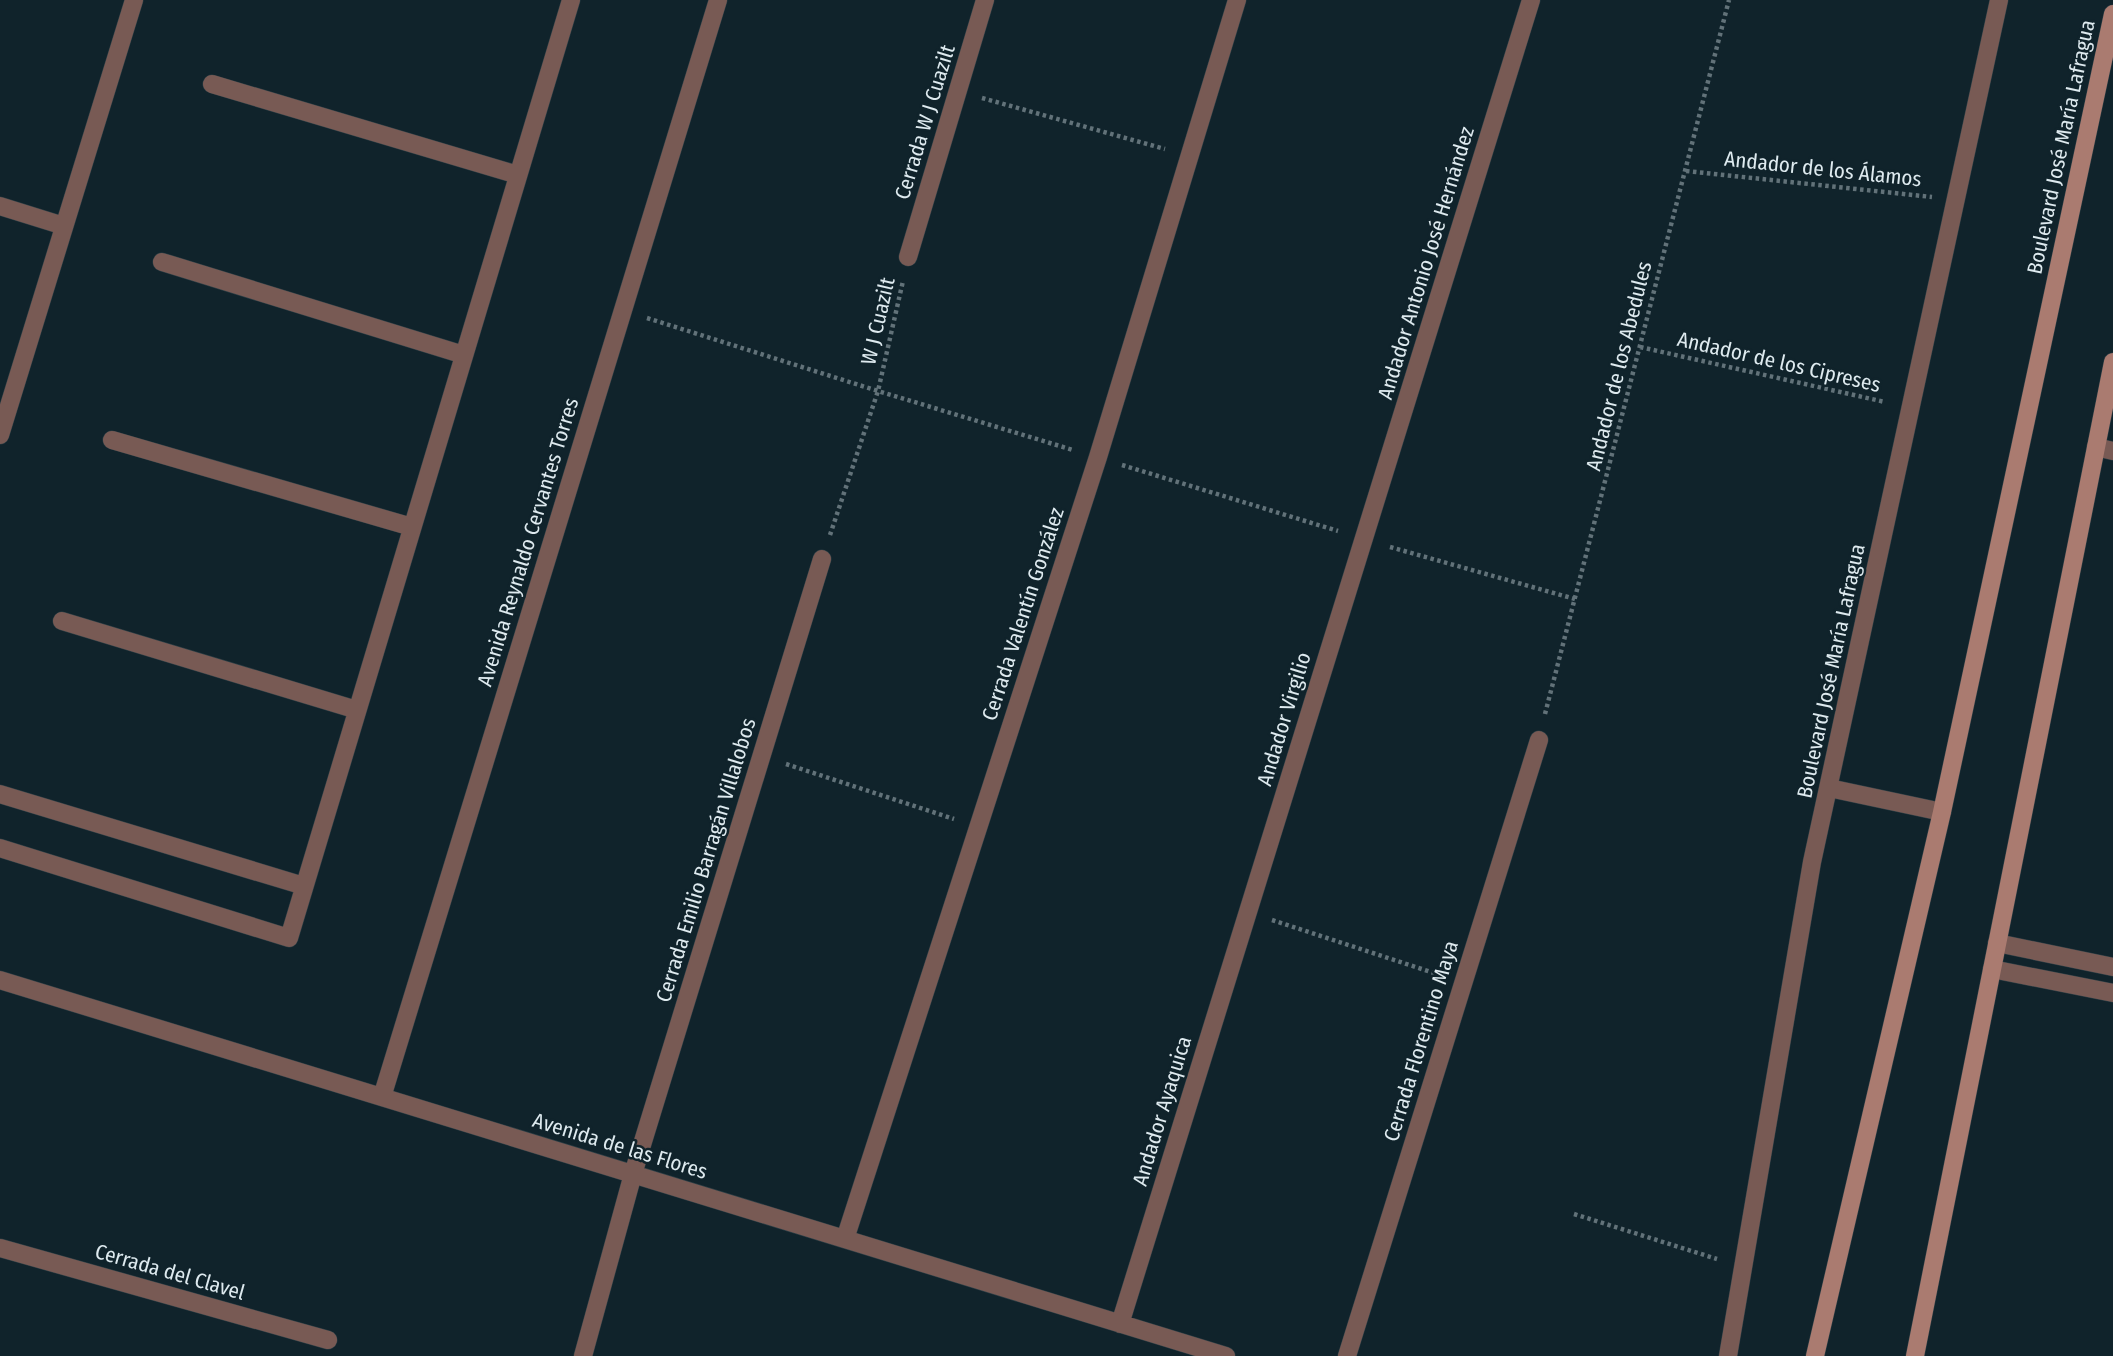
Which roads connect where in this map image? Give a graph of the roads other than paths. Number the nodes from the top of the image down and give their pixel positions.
1 (134, 0) edge
2 (570, 0) edge
3 (718, 0) edge
4 (985, 0) edge
5 (1237, 0) edge
6 (1531, 0) edge
7 (1999, 0) edge
8 (2113, 14) edge
9 (212, 84) dead end
10 (518, 176) junction
11 (0, 206) edge
12 (64, 226) junction
13 (908, 257) road end
14 (162, 262) dead end
15 (464, 355) junction
16 (2113, 362) edge
17 (4, 407) edge
18 (0, 435) edge
19 (112, 440) dead end
20 (2105, 449) edge
21 (412, 527) junction
22 (1364, 540) joint
23 (822, 559) road end
24 (62, 621) dead end
25 (357, 710) junction
26 (1539, 740) road end
27 (1829, 788) junction
28 (0, 794) edge
29 (1942, 812) junction
30 (0, 848) edge
31 (304, 886) junction
32 (1248, 912) joint
33 (1997, 943) junction
34 (2113, 967) edge
35 (1992, 969) junction
36 (0, 980) edge
37 (2113, 993) edge
38 (382, 1097) junction
39 (633, 1174) junction
40 (845, 1239) junction
41 (0, 1248) edge
42 (1120, 1324) junction
43 (328, 1340) dead end
44 (583, 1356) edge
45 (1226, 1356) edge
46 (1347, 1356) edge
47 (1728, 1356) edge
48 (1815, 1356) edge
49 (1915, 1356) edge

1 - 12 street
2 - 10 street
3 - 38 street, Avenida Reynaldo Cervantes Torres
4 - 13 street, Cerrada W J Cuazilt
5 - 40 street, Cerrada Valentín González
6 - 22 street, Andador Antonio José Hernández
7 - 27 street, Boulevard José María Lafragua
8 - 29 main road, Boulevard José María Lafragua
9 - 10 street
10 - 15 street
11 - 12 street
12 - 17 street
14 - 15 street
15 - 21 street
16 - 20 main road
17 - 18 street
19 - 21 street
20 - 33 main road
21 - 25 street
22 - 32 street, Andador Virgilio
23 - 39 street, Cerrada Emilio Barragán Villalobos
24 - 25 street
25 - 31 street
26 - 46 street, Cerrada Florentino Maya
27 - 29 street
27 - 47 street, Boulevard José María Lafragua
28 - 31 street
29 - 48 main road, Boulevard José María Lafragua
30 - 31 street
32 - 42 street, Andador Ayaquica
33 - 34 street
33 - 35 main road
35 - 37 street
35 - 49 main road
36 - 38 street, Avenida de las Flores
38 - 39 street, Avenida de las Flores
39 - 40 street, Avenida de las Flores
39 - 44 street, Cerrada Emilio Barragán Villalobos
40 - 42 street, Avenida de las Flores
41 - 43 street, Cerrada del Clavel
42 - 45 street, Avenida de las Flores

